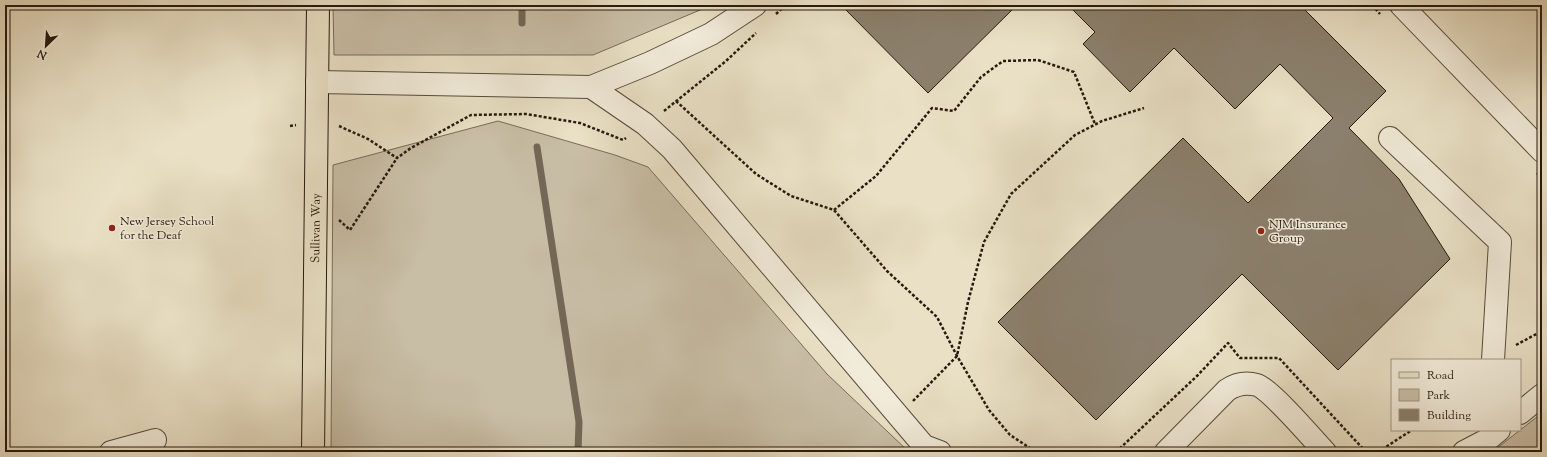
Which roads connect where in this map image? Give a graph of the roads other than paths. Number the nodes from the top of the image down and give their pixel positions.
1 (318, 5) edge
2 (755, 5) edge
3 (1401, 5) edge
4 (317, 82) junction
5 (591, 87) junction
6 (1390, 138) dead end
7 (1542, 151) edge
8 (1493, 359) edge
9 (1542, 395) edge
10 (1521, 412) edge
11 (1491, 433) edge
12 (155, 440) dead end
13 (111, 452) edge
14 (313, 452) edge
15 (940, 452) edge
16 (1166, 452) edge
17 (1325, 452) edge
18 (1464, 452) edge

1 - 4 main road, Sullivan Way
2 - 5 lane
3 - 7 lane
4 - 5 lane
4 - 14 main road, Sullivan Way
5 - 15 lane
6 - 8 lane
9 - 10 lane
11 - 18 lane
12 - 13 lane
16 - 17 lane

